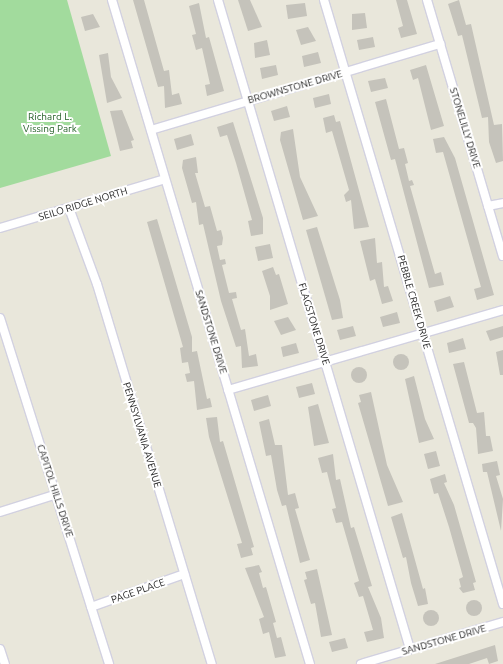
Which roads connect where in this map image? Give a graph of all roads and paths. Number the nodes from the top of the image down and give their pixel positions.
1 (112, 0) edge
2 (218, 0) edge
3 (324, 0) edge
4 (427, 0) edge
5 (440, 44) junction
6 (346, 72) junction
7 (248, 101) junction
8 (151, 130) junction
9 (165, 179) junction
10 (503, 203) edge
11 (488, 206) junction
12 (70, 208) junction
13 (0, 228) edge
14 (503, 256) edge
15 (503, 310) edge
16 (0, 321) edge
17 (423, 333) junction
18 (325, 362) junction
19 (228, 390) junction
20 (57, 494) junction
21 (0, 512) edge
22 (184, 574) junction
23 (503, 604) edge
24 (91, 607) junction
25 (503, 622) edge
26 (0, 649) edge
27 (410, 649) junction
28 (5, 664) edge
29 (109, 664) edge
30 (212, 664) edge
31 (310, 664) edge
32 (361, 664) edge

1 - 8 street, SANDSTONE DRIVE
2 - 7 street, FLAGSTONE DRIVE
3 - 6 street, PEBBLE CREEK DRIVE
4 - 5 street, STONELILLY DRIVE
5 - 6 street, BROWNSTONE DRIVE
5 - 11 street, STONELILLY DRIVE
6 - 7 street, BROWNSTONE DRIVE
6 - 17 street, PEBBLE CREEK DRIVE
7 - 8 street, BROWNSTONE DRIVE
7 - 18 street, FLAGSTONE DRIVE
8 - 9 street, SANDSTONE DRIVE
9 - 12 street, SEILO RIDGE NORTH
9 - 19 street, SANDSTONE DRIVE
10 - 11 street
11 - 14 street, STONELILLY DRIVE
12 - 13 street, SEILO RIDGE NORTH
12 - 22 street, PENNSYLVANIA AVENUE
15 - 17 street
16 - 20 street, CAPITOL HILLS DRIVE
17 - 18 street
17 - 23 street, PEBBLE CREEK DRIVE
18 - 19 street
18 - 27 street, FLAGSTONE DRIVE
19 - 31 street, SANDSTONE DRIVE
20 - 21 street
20 - 24 street, CAPITOL HILLS DRIVE
22 - 24 street, PAGE PLACE
22 - 30 street, PENNSYLVANIA AVENUE
24 - 29 street, CAPITOL HILLS DRIVE
25 - 27 street, SANDSTONE DRIVE
26 - 28 street
27 - 32 street, SANDSTONE DRIVE

